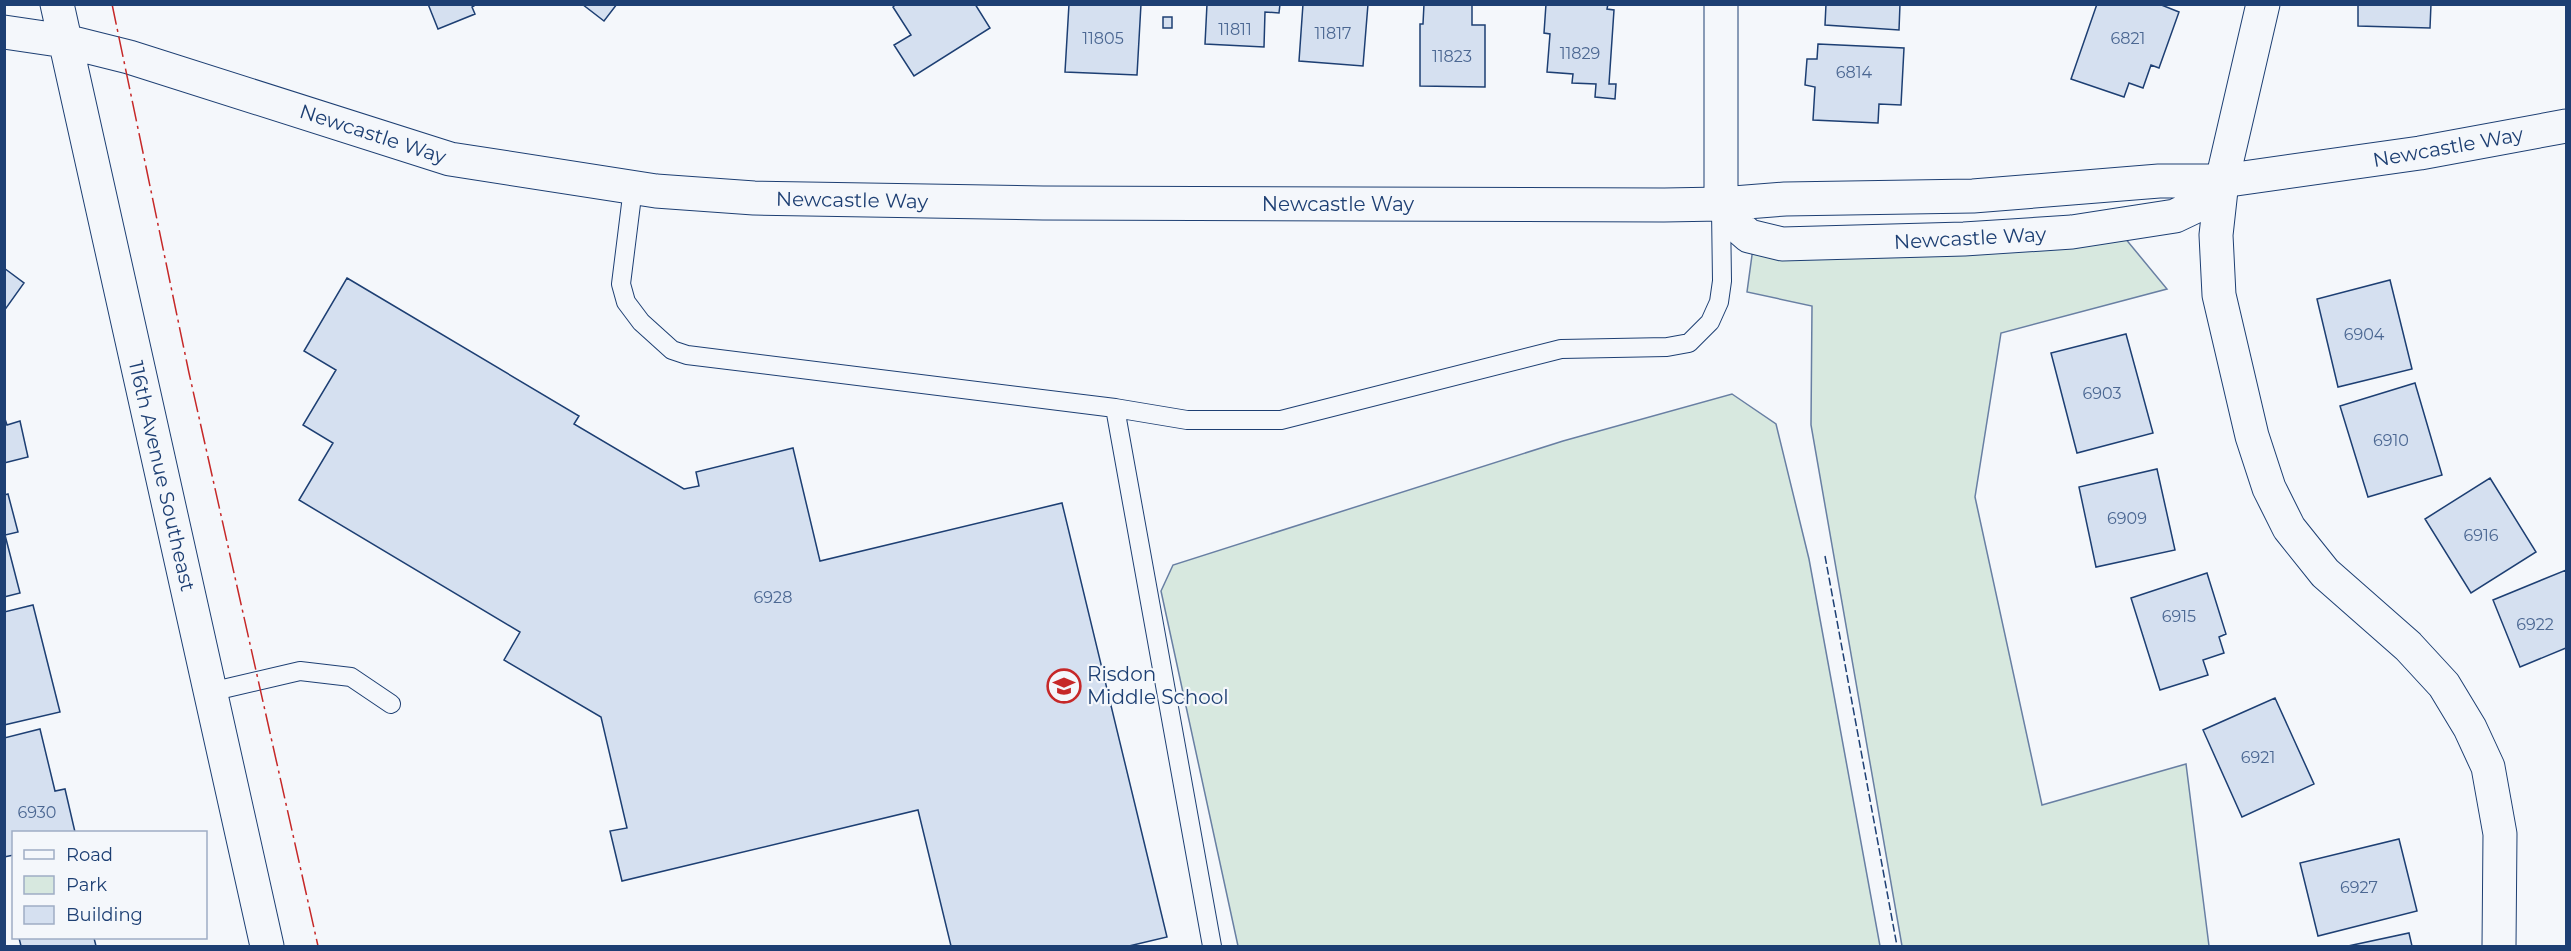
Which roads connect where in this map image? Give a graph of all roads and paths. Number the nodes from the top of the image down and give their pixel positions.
1 (57, 4) edge
2 (1721, 4) edge
3 (2263, 4) edge
4 (4, 32) edge
5 (65, 41) junction
6 (2566, 126) edge
7 (2222, 181) junction
8 (633, 188) junction
9 (1721, 204) junction
10 (1115, 408) junction
11 (210, 692) junction
12 (391, 704) dead end
13 (267, 946) edge
14 (1212, 946) edge
15 (2499, 946) edge

1 - 5 main road, 116th Avenue Southeast
2 - 9 main road
3 - 7 main road
4 - 5 main road, Newcastle Way
5 - 8 main road, Newcastle Way
5 - 11 main road, 116th Avenue Southeast
6 - 7 main road, Newcastle Way
7 - 9 main road, Newcastle Way
7 - 9 main road, Newcastle Way
7 - 15 main road
8 - 9 main road, Newcastle Way
8 - 10 lane
9 - 10 lane
10 - 14 lane
11 - 12 lane
11 - 13 main road, 116th Avenue Southeast

